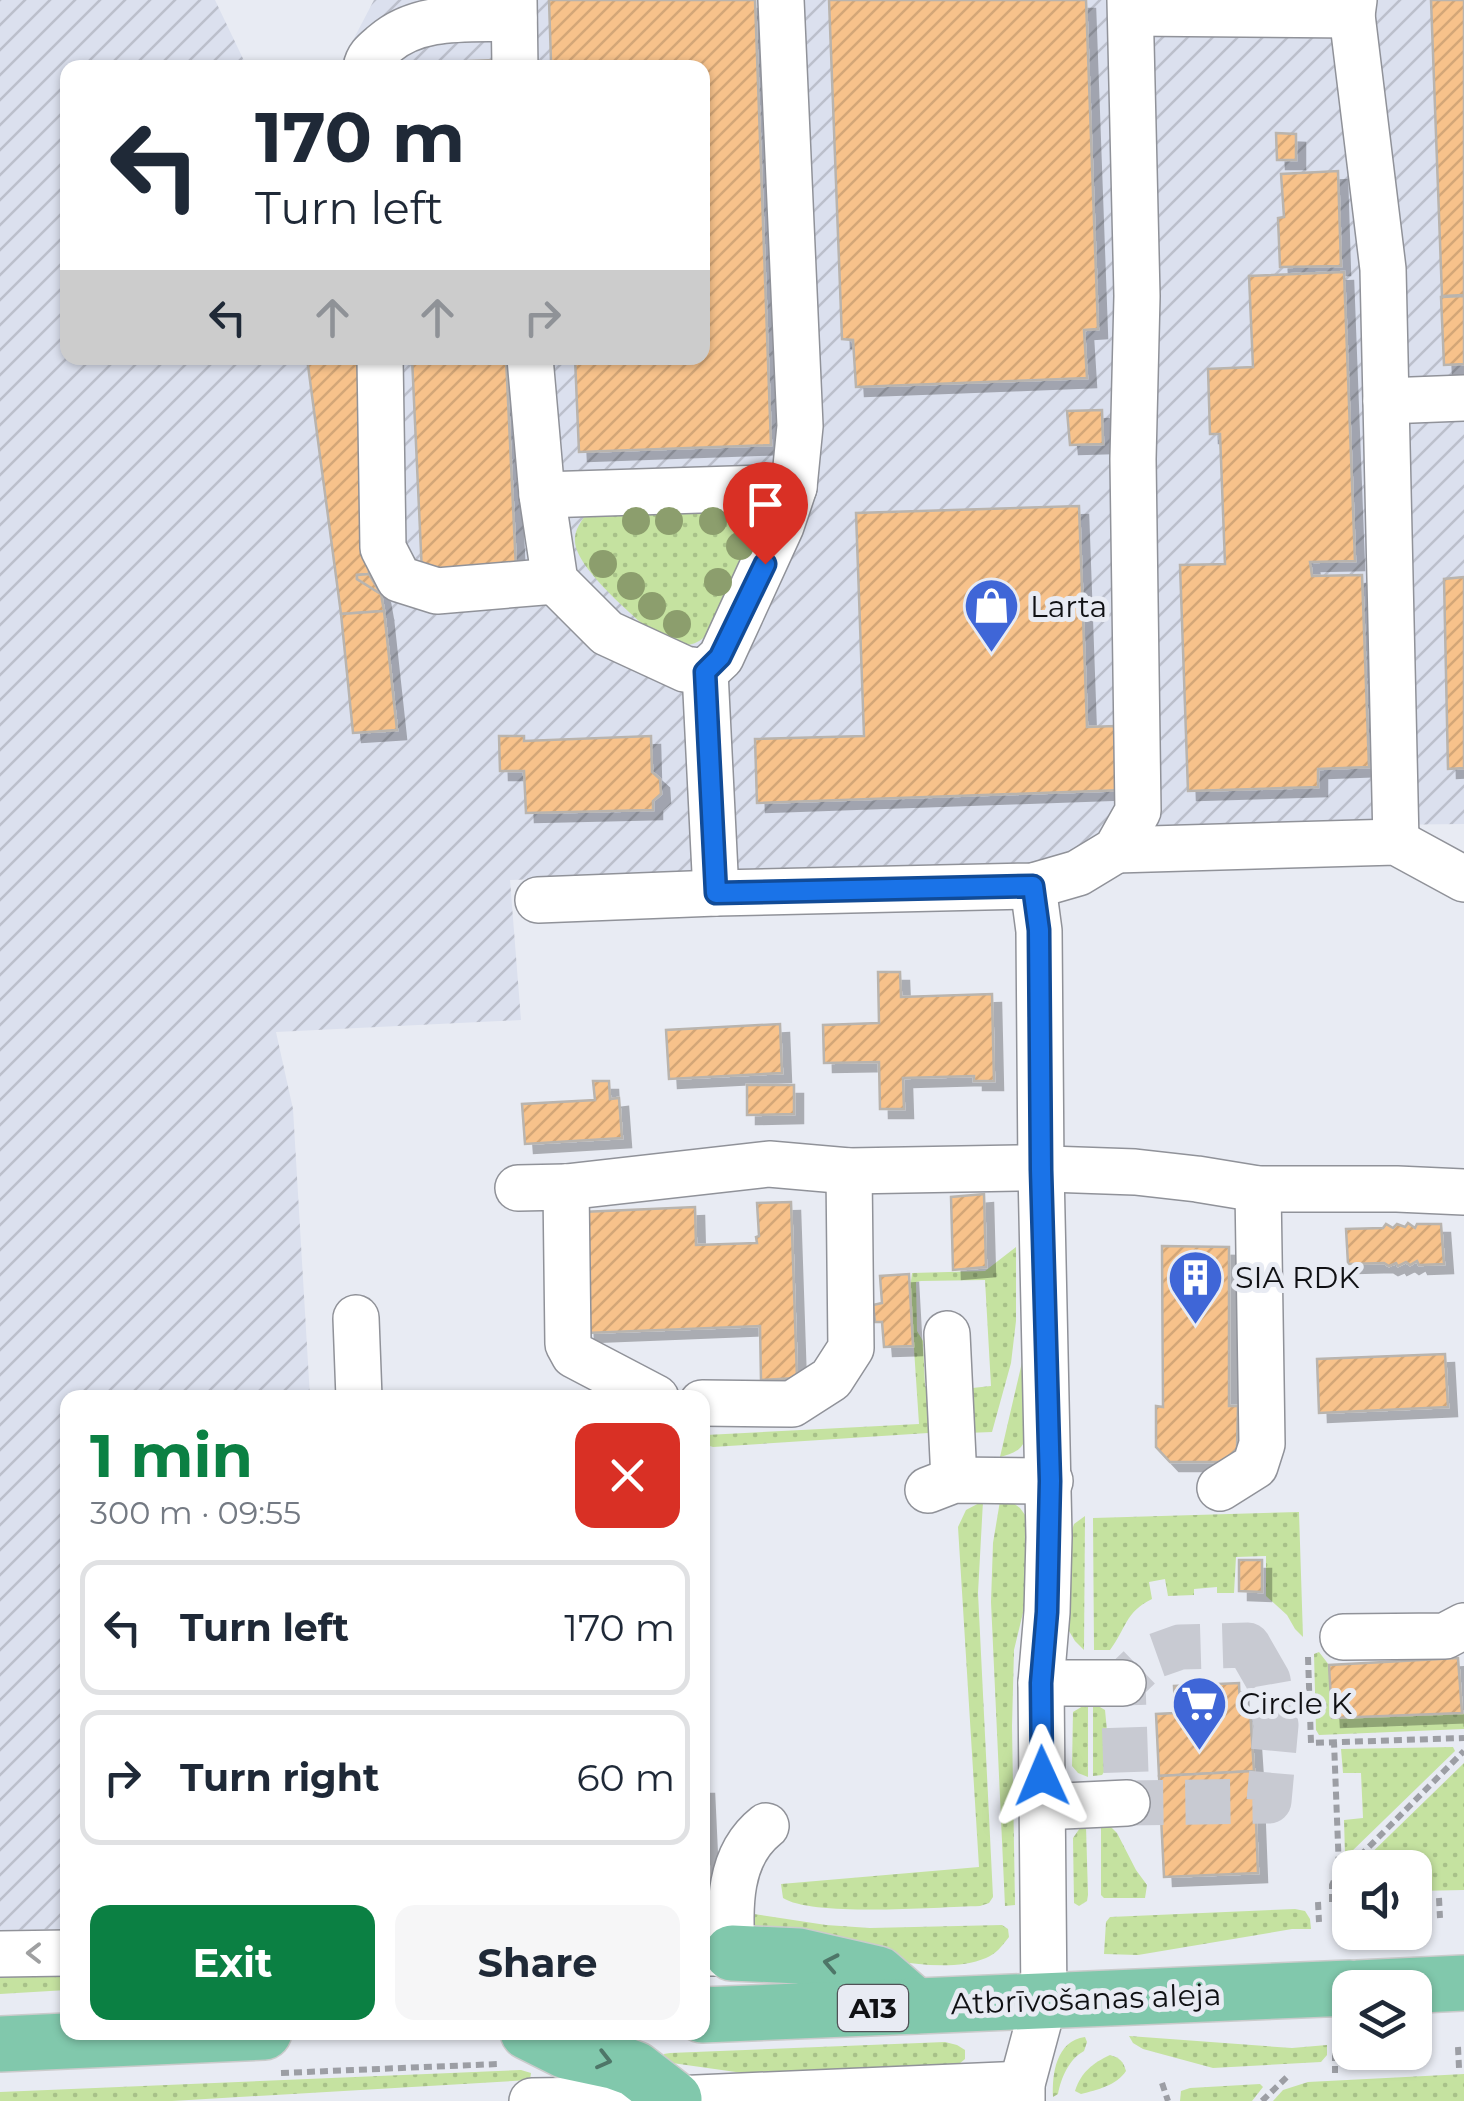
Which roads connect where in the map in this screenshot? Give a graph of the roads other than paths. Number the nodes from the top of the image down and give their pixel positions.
1 (780, 0) edge
2 (1131, 6) edge
3 (1353, 7) edge
4 (514, 9) edge
5 (368, 60) edge
6 (515, 60) edge
7 (380, 365) edge
8 (531, 365) edge
9 (1464, 398) edge
10 (1386, 402) junction
11 (794, 487) junction
12 (542, 496) junction
13 (556, 581) junction
14 (705, 672) junction
15 (1396, 842) junction
16 (1116, 850) junction
17 (1464, 878) edge
18 (1033, 886) junction
19 (716, 893) junction
20 (538, 900) dead end
21 (1041, 1170) junction
22 (850, 1171) junction
23 (566, 1186) junction
24 (518, 1188) dead end
25 (1258, 1189) junction
26 (1464, 1192) edge
27 (356, 1318) dead end
28 (947, 1334) dead end
29 (359, 1390) edge
30 (641, 1390) edge
31 (710, 1402) edge
32 (1050, 1481) junction
33 (1220, 1488) dead end
34 (1464, 1626) edge
35 (1326, 1639) road end
36 (1123, 1682) dead end
37 (1041, 1683) junction
38 (1127, 1803) dead end
39 (1042, 1807) junction
40 (766, 1826) dead end
41 (60, 1953) edge
42 (717, 1953) edge
43 (0, 1954) edge
44 (1464, 1983) edge
45 (1432, 1985) edge
46 (1332, 1989) edge
47 (1044, 2002) junction
48 (916, 2006) junction
49 (710, 2014) edge
50 (88, 2040) edge
51 (544, 2040) edge
52 (0, 2044) edge
53 (1022, 2092) edge
54 (674, 2099) edge
55 (532, 2101) edge

1 - 11 street
2 - 3 street
2 - 16 street
3 - 10 street
4 - 5 street
4 - 6 street
7 - 13 street
8 - 12 street
9 - 10 street
10 - 15 street
11 - 12 street
11 - 14 street
12 - 13 street
13 - 14 street
14 - 19 street
15 - 16 street
15 - 17 street
16 - 18 street
18 - 19 street
18 - 21 street
19 - 20 street
21 - 22 street
21 - 25 street
21 - 32 street
22 - 23 street
22 - 31 street
23 - 24 street
23 - 30 street
25 - 26 street
25 - 33 street
27 - 29 street
28 - 32 street
32 - 37 street
34 - 35 street
36 - 37 street
37 - 39 street
38 - 39 street
39 - 47 street
40 - 42 street
41 -> 43 street
48 -> 42 main road
44 - 45 main road
46 - 47 main road, Atbrīvošanas aleja / A13
47 - 48 main road, Atbrīvošanas aleja / A13
47 - 53 street
48 - 49 main road, Atbrīvošanas aleja / A13
50 - 52 main road
51 -> 54 main road
53 - 54 street
54 - 55 street

